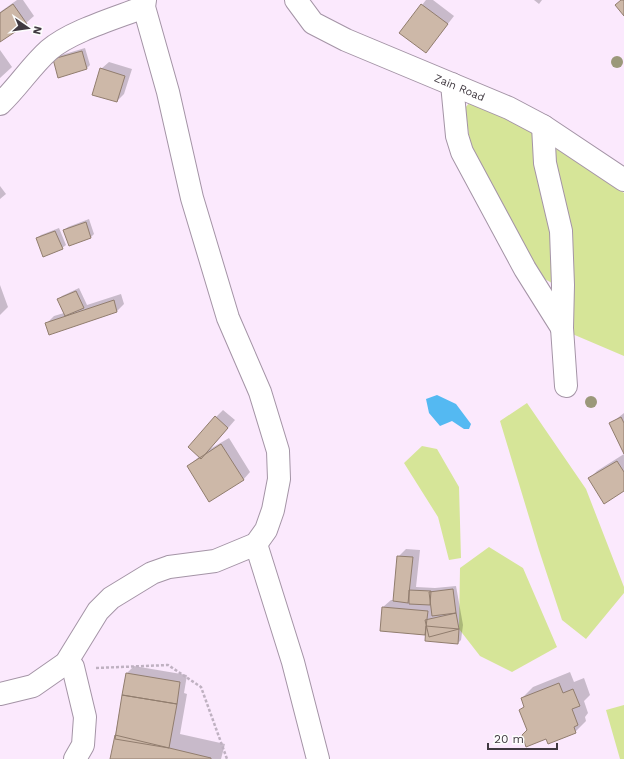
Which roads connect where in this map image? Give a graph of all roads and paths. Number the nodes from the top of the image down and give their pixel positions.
1 (296, 0) edge
2 (144, 4) edge
3 (452, 84) junction
4 (0, 104) edge
5 (543, 126) junction
6 (624, 180) edge
7 (562, 328) junction
8 (566, 386) dead end
9 (256, 544) junction
10 (70, 665) junction
11 (0, 694) edge
12 (75, 759) edge
13 (227, 759) edge
14 (318, 759) edge

1 - 3 street, Zain Road
2 - 4 street
2 - 9 street
3 - 5 street, Zain Road
3 - 7 street
5 - 6 street, Zain Road
5 - 7 street
7 - 8 street
9 - 10 street
9 - 14 street
10 - 11 street
10 - 12 street
10 - 13 path

